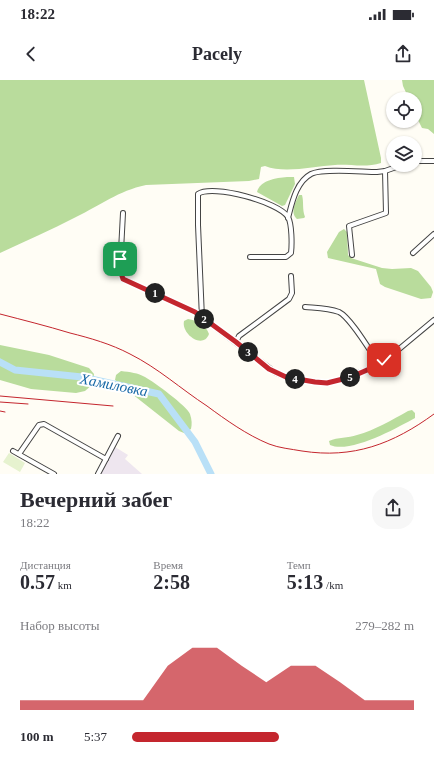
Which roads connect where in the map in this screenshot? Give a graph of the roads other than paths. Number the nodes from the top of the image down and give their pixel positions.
1 (422, 160) edge
2 (434, 161) edge
3 (385, 171) joint
4 (122, 212) dead end
5 (288, 218) junction
6 (434, 234) edge
7 (414, 253) dead end
8 (352, 255) dead end
9 (250, 257) dead end
10 (291, 276) dead end
11 (305, 307) dead end
12 (202, 318) junction
13 (434, 320) edge
14 (236, 342) junction
15 (379, 364) junction
16 (118, 436) dead end
17 (13, 451) dead end
18 (20, 454) junction
19 (106, 459) junction
20 (54, 474) edge
21 (98, 474) edge

1 - 2 street
3 - 5 street
3 - 8 street
4 - 12 street
5 - 9 street
5 - 12 street
6 - 7 street
10 - 14 street
11 - 15 street
12 - 14 street
13 - 15 street
14 - 15 street
16 - 19 street
17 - 18 street
18 - 19 street
18 - 20 street
19 - 21 street

